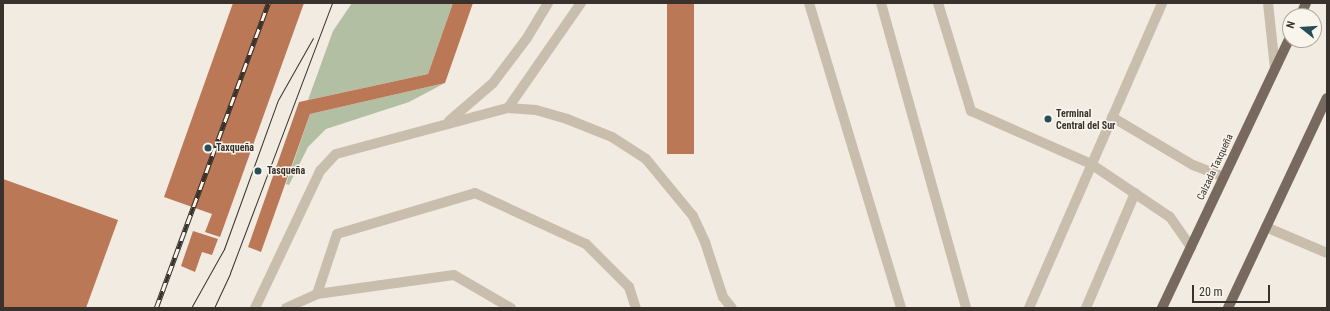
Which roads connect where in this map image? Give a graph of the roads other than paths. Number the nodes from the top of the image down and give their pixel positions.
1 (548, 3) edge
2 (581, 3) edge
3 (809, 3) edge
4 (881, 3) edge
5 (938, 3) edge
6 (1162, 3) edge
7 (1268, 3) edge
8 (1284, 48) edge
9 (1275, 68) junction
10 (1327, 98) edge
11 (508, 108) junction
12 (1112, 117) junction
13 (448, 123) junction
14 (1091, 164) junction
15 (1224, 178) junction
16 (1135, 193) junction
17 (1266, 226) junction
18 (1191, 247) junction
19 (1327, 253) edge
20 (317, 294) junction
21 (255, 308) edge
22 (286, 308) edge
23 (512, 308) edge
24 (636, 308) edge
25 (732, 308) edge
26 (901, 308) edge
27 (966, 308) edge
28 (1029, 308) edge
29 (1086, 308) edge
30 (1162, 308) edge
31 (1228, 308) edge

1 - 13 street
2 - 11 street
3 - 26 street
4 - 27 street
5 - 14 street
6 - 12 street
7 - 9 street
8 - 9 main road, Calzada Taxqueña
9 - 15 main road, Calzada Taxqueña
10 - 17 main road
11 - 13 street
11 - 25 street
12 - 14 street
12 - 15 street
13 - 21 street
14 - 16 street
14 - 28 street
15 - 18 main road, Calzada Taxqueña
16 - 18 street
16 - 29 street
17 - 19 street
17 - 31 main road
18 - 30 main road, Calzada Taxqueña
20 - 22 street
20 - 23 street
20 - 24 street

